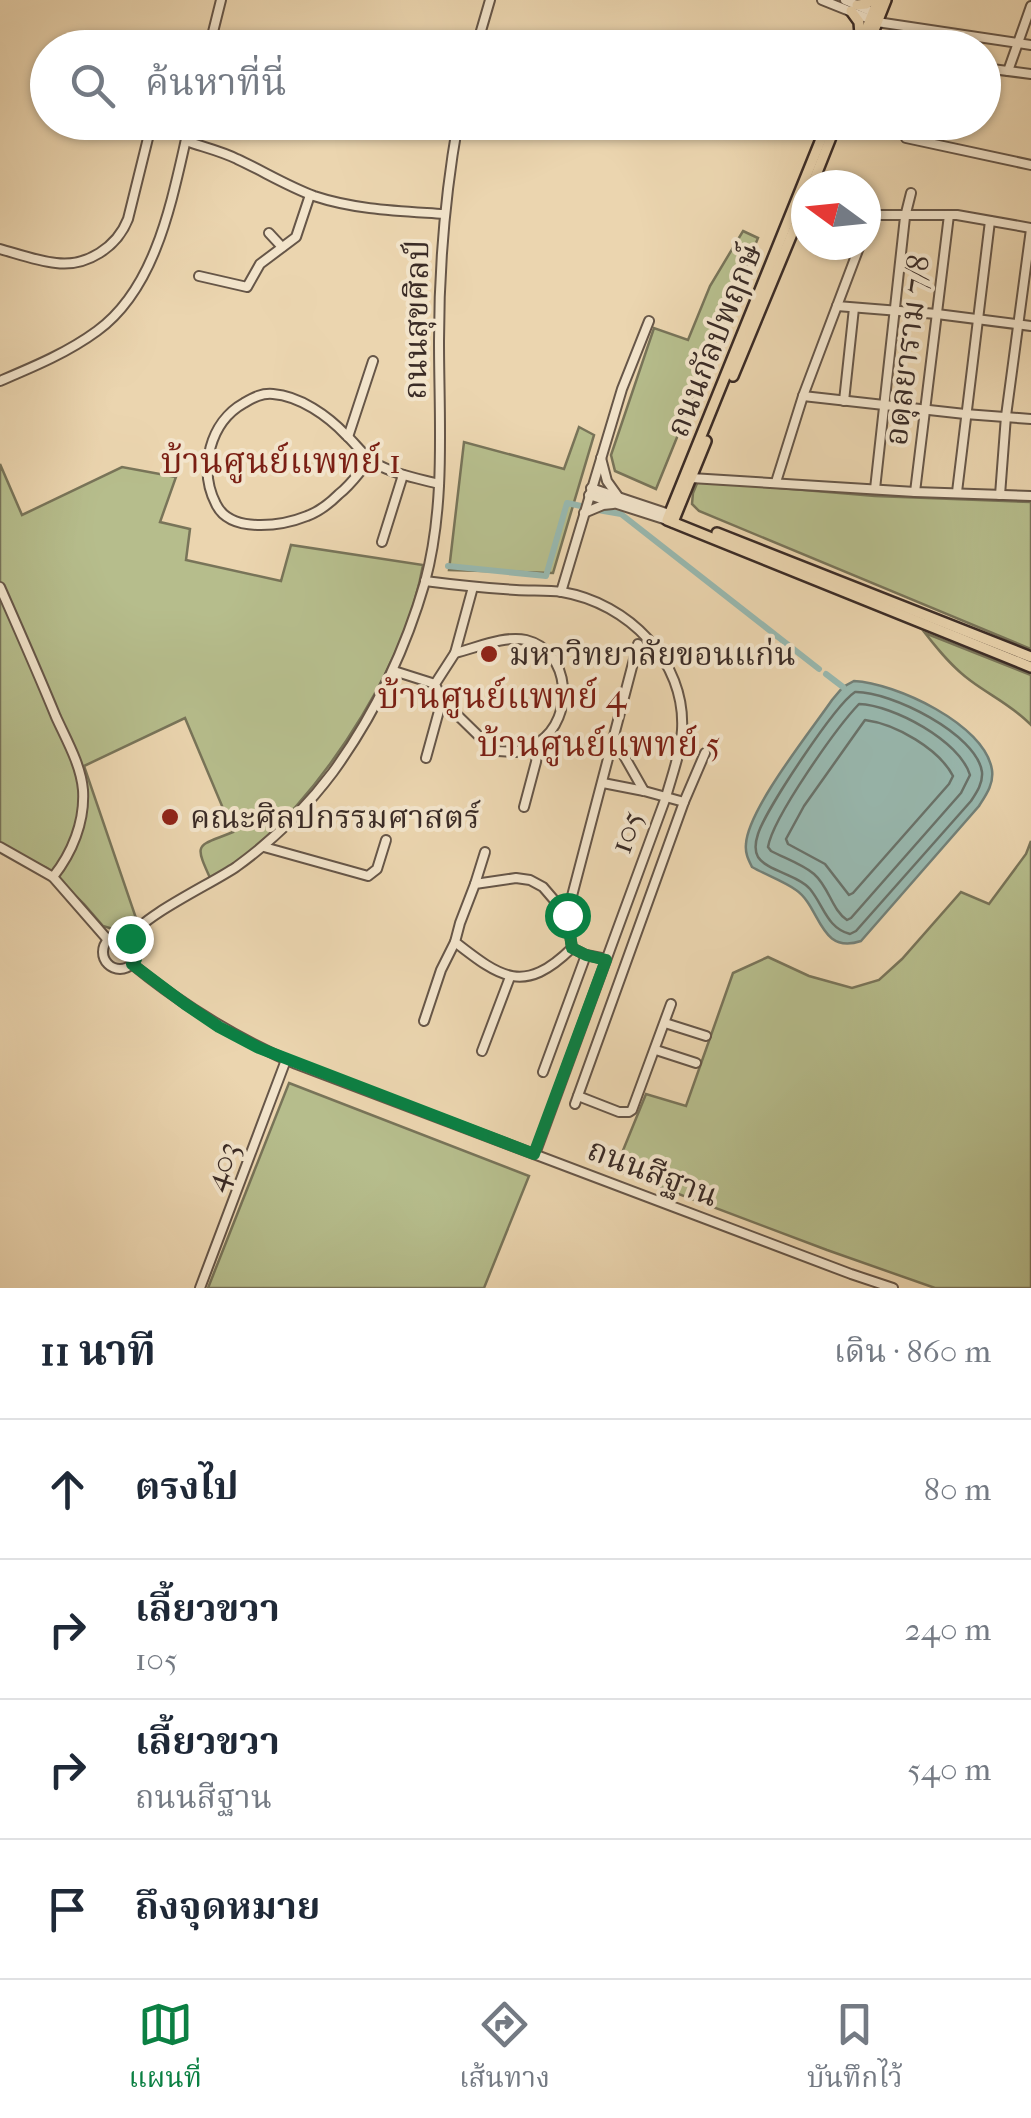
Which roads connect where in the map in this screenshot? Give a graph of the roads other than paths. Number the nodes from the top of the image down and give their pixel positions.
1 (221, 0) edge
2 (490, 0) edge
3 (822, 0) edge
4 (845, 0) edge
5 (875, 0) edge
6 (886, 0) edge
7 (1031, 6) edge
8 (854, 8) junction
9 (875, 17) junction
10 (214, 30) edge
11 (481, 30) edge
12 (861, 30) edge
13 (868, 30) edge
14 (872, 30) edge
15 (946, 30) edge
16 (1001, 40) edge
17 (1016, 43) junction
18 (1031, 45) edge
19 (1001, 70) edge
20 (1008, 71) junction
21 (1031, 74) edge
22 (148, 140) edge
23 (455, 140) edge
24 (821, 140) edge
25 (830, 140) edge
26 (915, 140) edge
27 (186, 141) joint
28 (1031, 165) edge
29 (818, 170) edge
30 (911, 193) dead end
31 (310, 194) junction
32 (444, 214) junction
33 (881, 215) edge
34 (949, 215) junction
35 (905, 216) junction
36 (990, 221) junction
37 (1031, 228) edge
38 (269, 234) dead end
39 (791, 238) edge
40 (282, 248) junction
41 (0, 249) edge
42 (854, 260) edge
43 (199, 276) dead end
44 (837, 306) junction
45 (854, 308) junction
46 (895, 311) junction
47 (937, 314) junction
48 (977, 319) junction
49 (649, 322) dead end
50 (1017, 324) junction
51 (1031, 326) edge
52 (373, 360) dead end
53 (0, 381) edge
54 (804, 396) junction
55 (844, 401) junction
56 (885, 406) junction
57 (925, 410) junction
58 (966, 414) junction
59 (1006, 416) junction
60 (1031, 418) edge
61 (348, 437) junction
62 (600, 456) junction
63 (370, 460) junction
64 (404, 475) junction
65 (691, 478) junction
66 (776, 482) junction
67 (439, 484) junction
68 (875, 489) junction
69 (590, 491) junction
70 (915, 492) junction
71 (957, 492) junction
72 (1000, 495) junction
73 (1031, 496) edge
74 (619, 502) junction
75 (584, 514) junction
76 (671, 518) junction
77 (382, 542) dead end
78 (425, 580) junction
79 (0, 587) edge
80 (473, 587) junction
81 (561, 592) junction
82 (975, 639) junction
83 (638, 644) dead end
84 (456, 653) junction
85 (1031, 656) edge
86 (1031, 667) edge
87 (394, 671) junction
88 (435, 684) junction
89 (442, 700) junction
90 (615, 740) junction
91 (539, 742) junction
92 (705, 753) dead end
93 (426, 758) dead end
94 (603, 783) junction
95 (644, 791) junction
96 (666, 796) junction
97 (684, 802) junction
98 (524, 807) dead end
99 (386, 840) dead end
100 (264, 846) junction
101 (0, 847) edge
102 (485, 852) dead end
103 (52, 877) junction
104 (476, 884) junction
105 (633, 884) junction
106 (653, 890) junction
107 (567, 915) junction
108 (130, 938) junction
109 (108, 940) junction
110 (455, 942) junction
111 (572, 948) junction
112 (586, 955) junction
113 (606, 960) junction
114 (132, 964) junction
115 (510, 977) junction
116 (596, 987) junction
117 (616, 993) junction
118 (671, 1004) dead end
119 (424, 1021) dead end
120 (665, 1022) junction
121 (706, 1036) dead end
122 (656, 1050) junction
123 (482, 1051) dead end
124 (286, 1060) junction
125 (696, 1063) dead end
126 (543, 1072) dead end
127 (564, 1074) junction
128 (584, 1081) junction
129 (534, 1154) junction
130 (200, 1288) edge
131 (892, 1288) edge

1 - 10 street
2 - 11 street
3 - 8 street
4 - 8 street
5 - 8 main road
5 - 9 main road
6 - 9 main road
7 - 17 street
8 - 9 street
8 - 12 main road
9 - 13 main road
9 - 14 main road
9 - 15 street
16 - 17 street
17 - 18 street
17 - 20 street
19 - 20 street
20 - 21 street
22 - 41 street
23 - 32 street, ถนนสุขศิลป์
24 - 76 main road, ถนนกัลปพฤกษ์
25 - 29 main road
26 - 28 street
27 - 31 street
27 - 53 street
30 - 35 street
31 - 32 street
31 - 40 street
32 - 67 street, ถนนสุขศิลป์
33 - 35 street
34 - 35 street
34 - 36 street
34 - 47 street, อดุลยาราม 7/8
35 - 46 street
36 - 37 street
36 - 48 street
37 - 50 street
38 - 40 street
39 - 65 main road, ถนนกัลปพฤกษ์
40 - 43 street
42 - 44 street
44 - 45 street
44 - 54 street
45 - 46 street
45 - 55 street
46 - 47 street
46 - 56 street
47 - 48 street
47 - 57 street, อดุลยาราม 7/8
48 - 50 street
48 - 58 street
49 - 62 street
50 - 51 street
50 - 59 street
52 - 61 street
54 - 55 street
54 - 66 street
55 - 56 street
56 - 57 street
56 - 68 street
57 - 58 street
57 - 70 street, อดุลยาราม 7/8
58 - 59 street
58 - 71 street
59 - 60 street
59 - 72 street
61 - 63 street
61 - 63 street
62 - 69 street
62 - 74 street
63 - 64 street
64 - 67 street
64 - 77 street
65 - 66 street
65 - 76 main road, ถนนกัลปพฤกษ์
66 - 68 street
67 - 78 street, ถนนสุขศิลป์
68 - 70 street
69 - 74 street
69 - 75 street
70 - 71 street
71 - 72 street
72 - 73 street
74 - 75 street
74 - 76 street
75 - 81 street
76 - 82 main road
78 - 80 street, 105
78 - 87 street, ถนนสุขศิลป์
79 - 103 street
80 - 81 street, 105
80 - 84 street
81 - 96 street, 105
82 - 85 main road
82 - 86 main road
83 - 90 street
84 - 88 street
84 - 91 street
87 - 88 street
87 - 100 street, ถนนสุขศิลป์
88 - 89 street
89 - 91 street
89 - 93 street
90 - 94 street
90 - 95 street
91 - 98 street
92 - 97 street
94 - 95 street
94 - 107 street
95 - 96 street
96 - 97 street
96 - 105 street, 105
97 - 106 street
99 - 100 street
100 - 108 street, ถนนสุขศิลป์
101 - 103 street, ถนนสีฐาน
102 - 104 street
103 - 109 street, ถนนสีฐาน
104 - 107 street
104 - 110 street
105 - 106 street
105 - 113 street, 105
106 - 117 street
107 - 111 street
108 - 109 street
108 - 114 street
109 - 114 street, ถนนสีฐาน
110 - 115 street
110 - 119 street
111 - 112 street
111 - 115 street
112 - 113 street
112 - 126 street
113 - 116 street, 105
114 - 124 street, ถนนสีฐาน
115 - 123 street
116 - 117 street
116 - 127 street, 105
117 - 128 street
118 - 120 street
120 - 121 street
120 - 122 street
122 - 125 street
122 - 128 street
124 - 129 street, ถนนสีฐาน
124 - 130 street, 403
127 - 128 street
127 - 129 street, 105
129 - 131 street, ถนนสีฐาน

